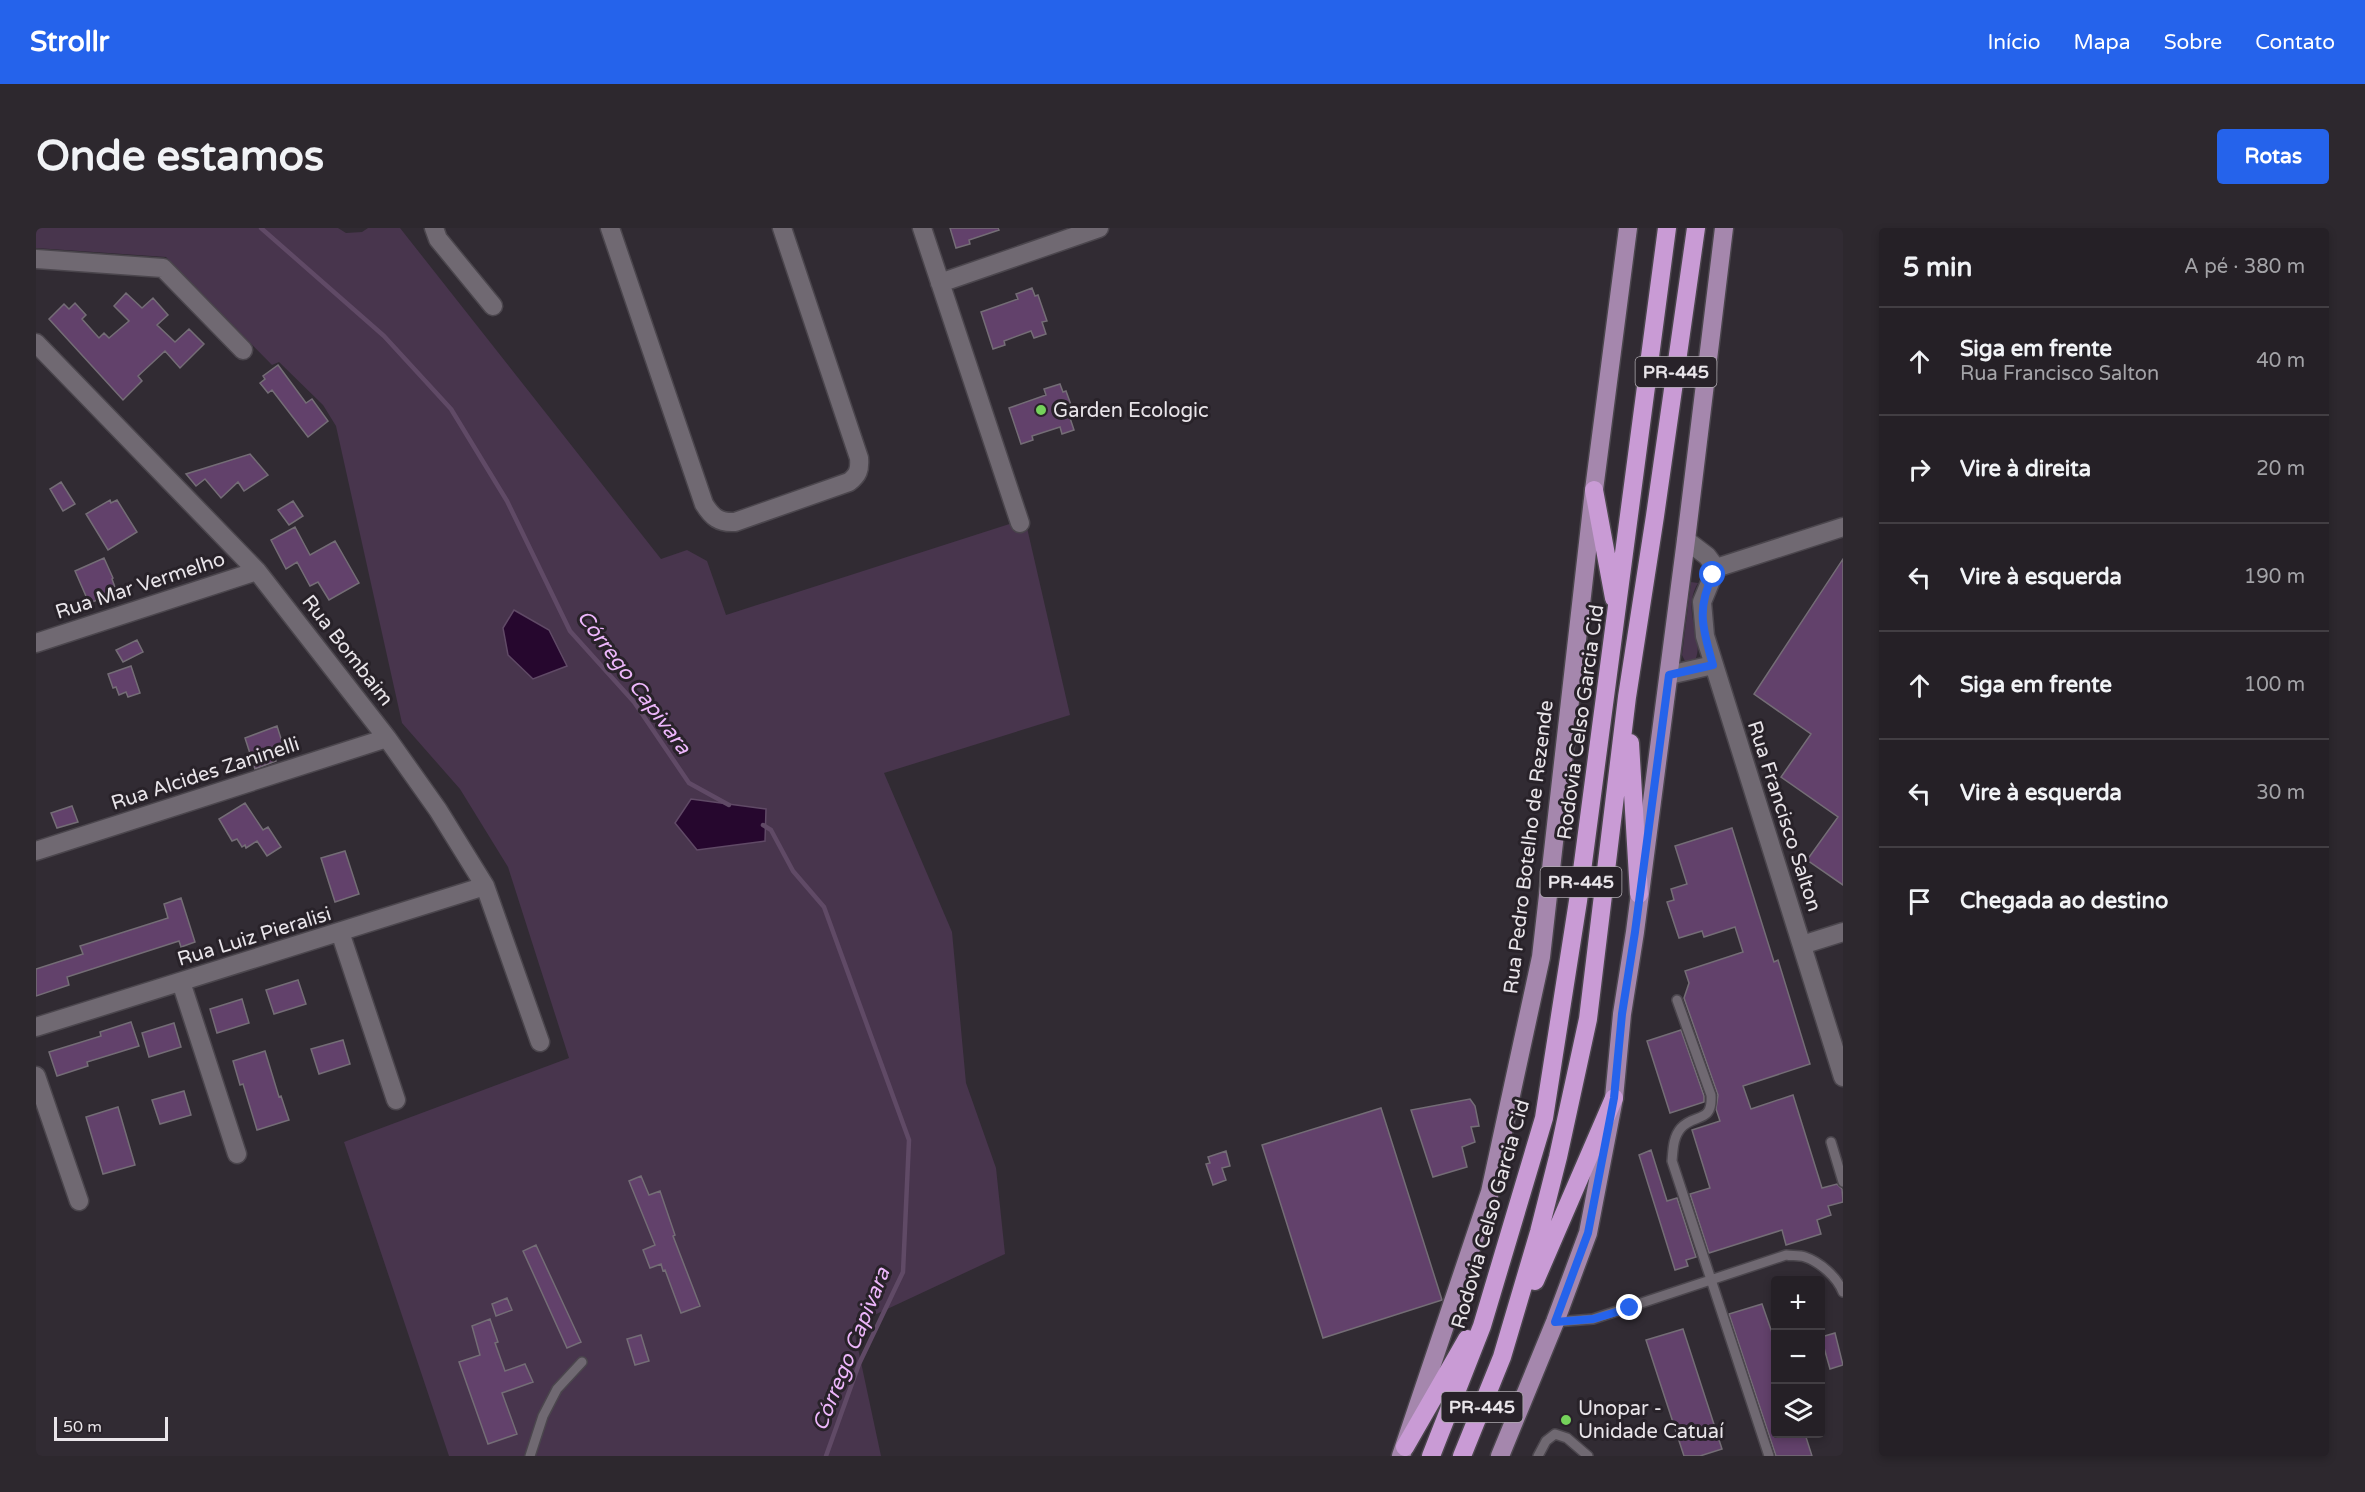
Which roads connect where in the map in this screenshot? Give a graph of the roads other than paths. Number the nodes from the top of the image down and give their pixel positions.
1 (434, 228) edge
2 (610, 228) edge
3 (782, 228) edge
4 (921, 228) edge
5 (1099, 228) edge
6 (1628, 228) edge
7 (1667, 228) edge
8 (1696, 228) edge
9 (1724, 228) edge
10 (36, 259) edge
11 (940, 283) junction
12 (493, 306) dead end
13 (36, 343) edge
14 (243, 350) dead end
15 (1594, 490) junction
16 (1020, 523) dead end
17 (1843, 527) edge
18 (1686, 540) junction
19 (1716, 568) junction
20 (257, 571) junction
21 (1617, 615) junction
22 (36, 642) edge
23 (1713, 665) junction
24 (1669, 675) junction
25 (1626, 696) junction
26 (387, 738) junction
27 (36, 851) edge
28 (486, 886) junction
29 (1640, 894) junction
30 (340, 932) junction
31 (1843, 932) edge
32 (1802, 945) junction
33 (181, 982) junction
34 (1677, 1000) dead end
35 (36, 1028) edge
36 (540, 1042) dead end
37 (36, 1076) edge
38 (1843, 1077) edge
39 (1614, 1098) junction
40 (396, 1100) dead end
41 (1831, 1142) dead end
42 (237, 1154) dead end
43 (1843, 1182) edge
44 (79, 1201) dead end
45 (1712, 1280) junction
46 (1843, 1292) edge
47 (1489, 1301) junction
48 (1555, 1322) junction
49 (1502, 1357) junction
50 (582, 1362) dead end
51 (1403, 1452) edge
52 (530, 1456) edge
53 (1431, 1456) edge
54 (1462, 1456) edge
55 (1500, 1456) edge
56 (1538, 1456) edge
57 (1588, 1456) edge
58 (1769, 1456) edge

1 - 12 street
2 - 3 street
4 - 11 street
5 - 11 street
6 - 15 main road, Rua Pedro Botelho de Rezende
7 - 21 highway, Rodovia Celso Garcia Cid / PR-445
8 - 25 highway, PR-445
9 - 18 main road, PR-445
10 - 14 street
11 - 16 street
13 - 20 street, Rua Bombaim
15 - 21 highway
15 - 51 main road, Rua Pedro Botelho de Rezende
17 - 19 street
18 - 19 street
18 - 24 main road, PR-445
19 - 23 street, Rua Francisco Salton
20 - 22 street, Rua Mar Vermelho
20 - 26 street, Rua Bombaim
21 - 47 highway, Rodovia Celso Garcia Cid / PR-445
23 - 24 street
23 - 32 street, Rua Francisco Salton
24 - 29 main road, PR-445
25 - 29 highway
25 - 49 highway, PR-445
26 - 27 street, Rua Alcides Zaninelli
26 - 28 street, Rua Bombaim
28 - 30 street, Rua Luiz Pieralisi
28 - 36 street, Rua Bombaim
29 - 39 main road, PR-445
30 - 33 street, Rua Luiz Pieralisi
30 - 40 street
31 - 32 street
32 - 38 street, Rua Francisco Salton
33 - 35 street, Rua Luiz Pieralisi
33 - 42 street
34 - 45 lane
37 - 44 street
39 - 48 main road
39 - 49 highway
41 - 43 lane
45 - 46 lane
45 - 48 lane
45 - 58 lane
47 - 51 highway
47 - 53 highway, Rodovia Celso Garcia Cid / PR-445
48 - 55 main road
49 - 54 highway, PR-445
50 - 52 lane
56 - 57 lane

